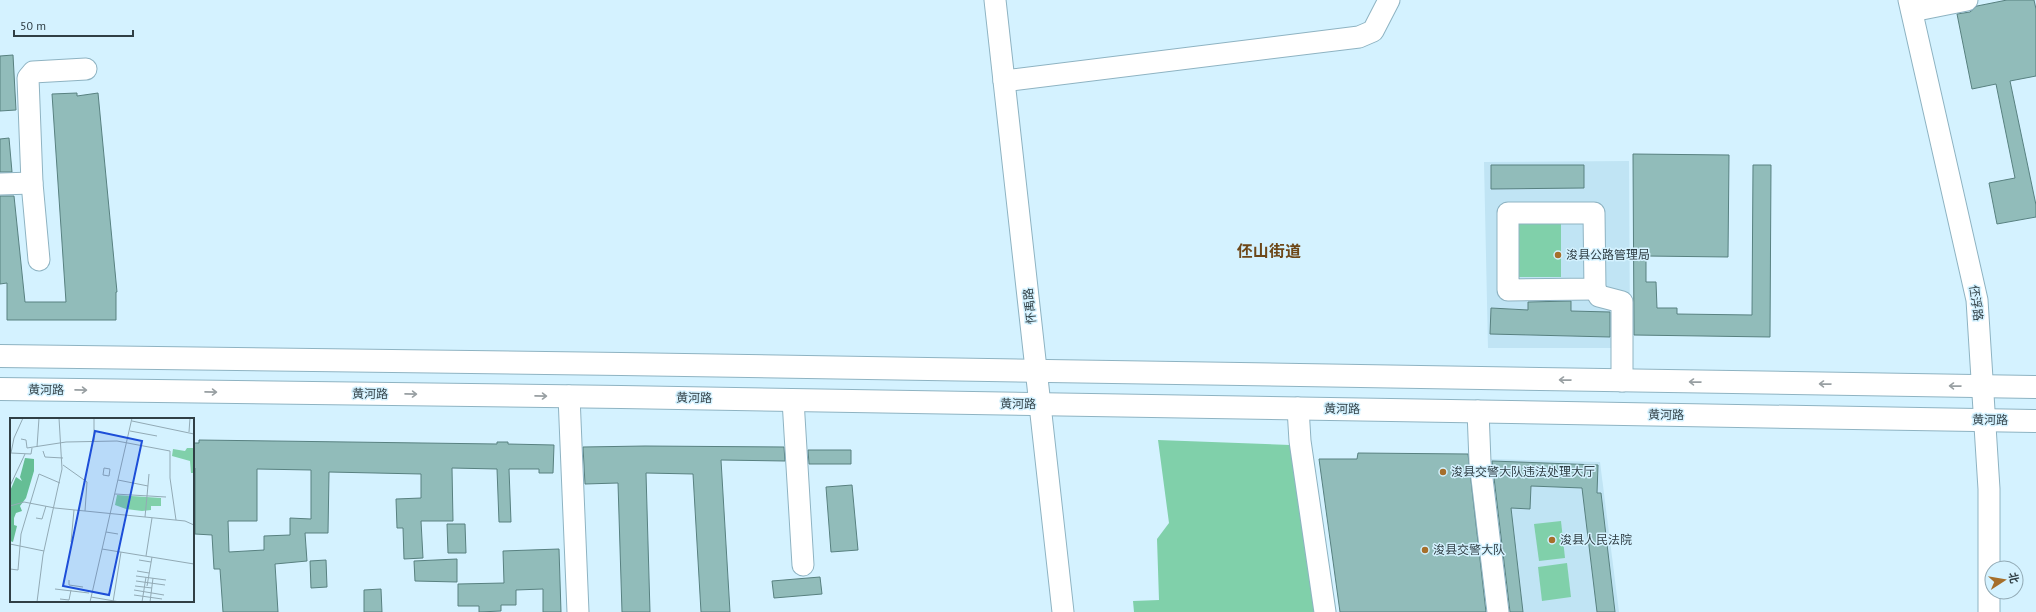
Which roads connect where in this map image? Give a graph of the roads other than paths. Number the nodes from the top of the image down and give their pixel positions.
1 (995, 0) edge
2 (1389, 0) edge
3 (1967, 0) edge
4 (1910, 6) edge
5 (86, 69) dead end
6 (1004, 81) junction
7 (32, 183) junction
8 (0, 184) edge
9 (39, 260) dead end
10 (1595, 289) junction
11 (0, 356) edge
12 (1037, 371) junction
13 (1622, 381) junction
14 (1983, 387) junction
15 (2036, 387) edge
16 (0, 389) edge
17 (569, 396) junction
18 (793, 400) junction
19 (1041, 404) junction
20 (1298, 408) junction
21 (1478, 411) junction
22 (1985, 420) junction
23 (2036, 421) edge
24 (803, 565) dead end
25 (578, 612) edge
26 (1063, 612) edge
27 (1325, 612) edge
28 (1498, 612) edge
29 (1989, 612) edge

1 - 6 street, 怀禹路
2 - 6 street
3 - 4 street
4 - 14 street, 伾浮路
5 - 7 street
6 - 12 street, 怀禹路
7 - 8 street
7 - 9 street
10 - 10 street
10 - 13 street
11 - 12 main road
13 -> 12 main road
12 - 19 street, 怀禹路
14 -> 13 main road
14 - 15 main road
14 - 22 street, 伾浮路
16 -> 17 main road, 黄河路
17 - 18 main road, 黄河路
17 - 25 street
18 - 19 main road, 黄河路
18 - 24 street
19 - 20 main road, 黄河路
19 - 26 street, 怀禹路
20 - 21 main road, 黄河路
20 - 27 street
21 - 22 main road, 黄河路
21 - 28 street
22 - 23 main road, 黄河路
22 - 29 street, 伾浮路

